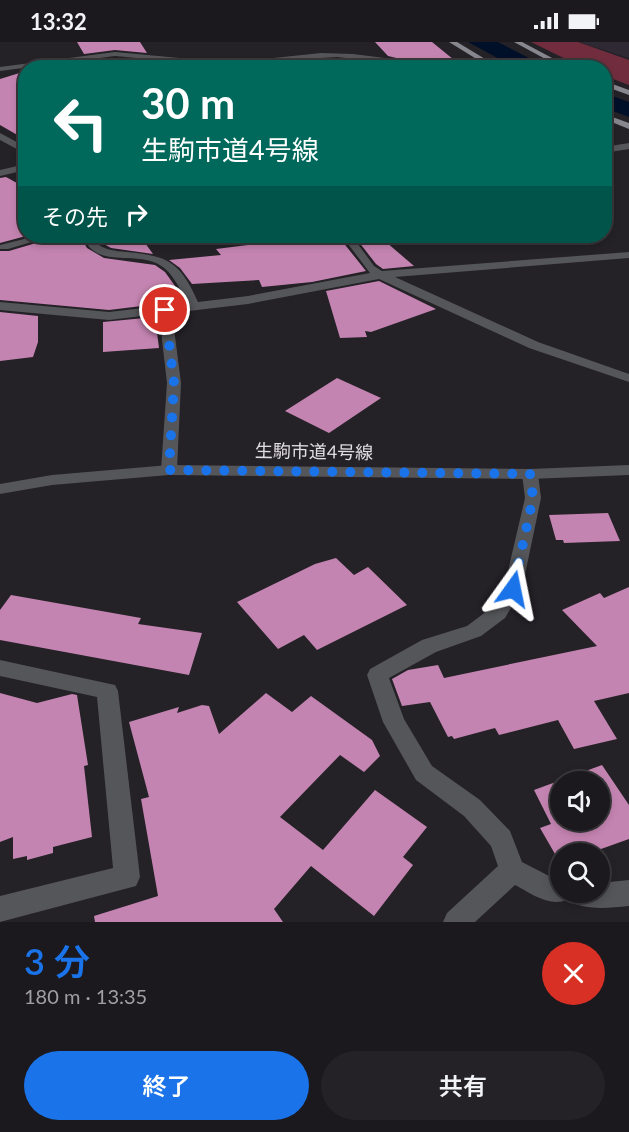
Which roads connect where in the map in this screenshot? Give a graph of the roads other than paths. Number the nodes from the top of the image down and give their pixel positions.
1 (452, 42) edge
2 (518, 42) edge
3 (155, 46) dead end
4 (157, 58) junction
5 (69, 60) edge
6 (181, 60) edge
7 (273, 60) edge
8 (389, 60) edge
9 (483, 60) edge
10 (553, 60) edge
11 (18, 67) edge
12 (0, 69) edge
13 (612, 86) edge
14 (629, 93) edge
15 (612, 119) edge
16 (629, 126) edge
17 (0, 136) edge
18 (18, 146) edge
19 (629, 146) edge
20 (612, 149) edge
21 (18, 169) edge
22 (0, 173) edge
23 (19, 243) edge
24 (90, 243) edge
25 (352, 243) edge
26 (4, 247) dead end
27 (629, 255) edge
28 (380, 275) junction
29 (0, 306) edge
30 (194, 306) junction
31 (165, 310) junction
32 (629, 378) edge
33 (169, 470) junction
34 (629, 470) edge
35 (530, 474) junction
36 (0, 489) edge
37 (0, 668) edge
38 (512, 870) junction
39 (550, 889) edge
40 (629, 893) edge
41 (610, 895) edge
42 (0, 909) edge
43 (456, 922) edge

1 - 9 main road
2 - 10 main road
3 - 4 street
4 - 5 street
4 - 6 street
7 - 8 street
11 - 12 street
13 - 14 main road
15 - 16 main road
17 - 18 street
19 - 20 street
21 - 22 street
23 - 26 street
24 - 30 street
25 - 28 street
27 - 28 street
28 - 30 street
28 - 32 street
29 - 31 street
30 - 31 street
31 - 33 street
33 - 35 street, 生駒市道4号線
33 - 36 street, 生駒市道4号線
34 - 35 street, 生駒市道4号線
35 - 38 street
37 - 42 street
38 - 39 street
38 - 43 street
40 - 41 street

